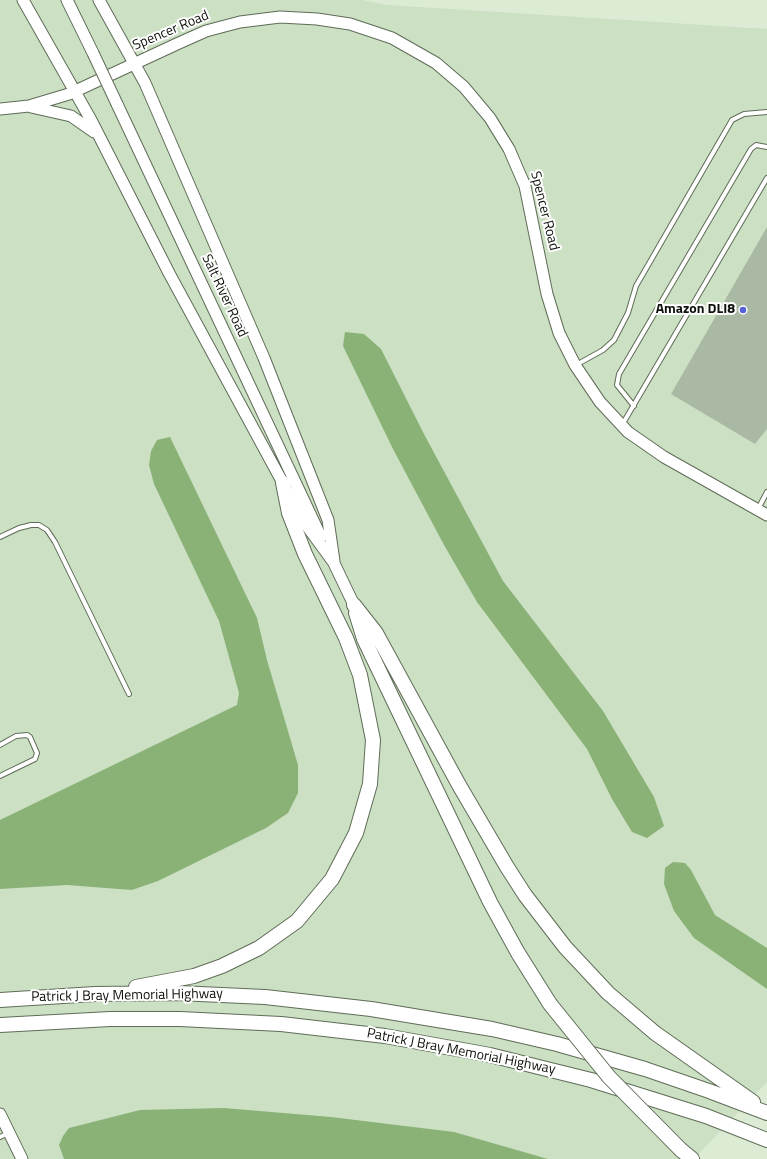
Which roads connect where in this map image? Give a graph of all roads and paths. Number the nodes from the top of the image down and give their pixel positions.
1 (23, 0) edge
2 (67, 0) edge
3 (99, 0) edge
4 (134, 63) junction
5 (75, 91) junction
6 (29, 106) junction
7 (0, 109) edge
8 (767, 112) edge
9 (97, 134) junction
10 (767, 147) edge
11 (767, 178) edge
12 (575, 365) junction
13 (634, 406) junction
14 (622, 425) junction
15 (283, 483) junction
16 (767, 492) edge
17 (762, 512) edge
18 (0, 537) edge
19 (334, 563) junction
20 (354, 604) junction
21 (129, 694) dead end
22 (0, 745) edge
23 (0, 776) edge
24 (95, 994) junction
25 (0, 1000) edge
26 (2, 1025) edge
27 (767, 1112) edge
28 (0, 1114) edge
29 (5, 1135) edge
30 (767, 1140) edge
31 (22, 1159) edge
32 (692, 1159) edge

1 - 5 main road
2 - 19 main road, Salt River Road, bridge
3 - 4 main road
4 - 5 main road, Spencer Road
4 - 12 main road, Spencer Road
4 - 19 main road
5 - 6 main road, Spencer Road
5 - 9 main road
6 - 7 main road, Spencer Road
6 - 9 main road
8 - 12 lane
9 - 15 main road
10 - 13 lane
11 - 13 lane
12 - 14 main road, Spencer Road
13 - 14 lane
14 - 17 main road, Spencer Road
15 - 19 main road
15 - 24 highway
16 - 17 lane
18 - 21 lane
19 - 20 main road, Salt River Road
20 - 27 highway
20 - 32 highway, bridge
22 - 23 lane
24 - 25 highway, Patrick J Bray Memorial Highway
24 - 27 highway, Patrick J Bray Memorial Highway
26 - 30 highway, Patrick J Bray Memorial Highway
28 - 29 main road
29 - 31 main road

